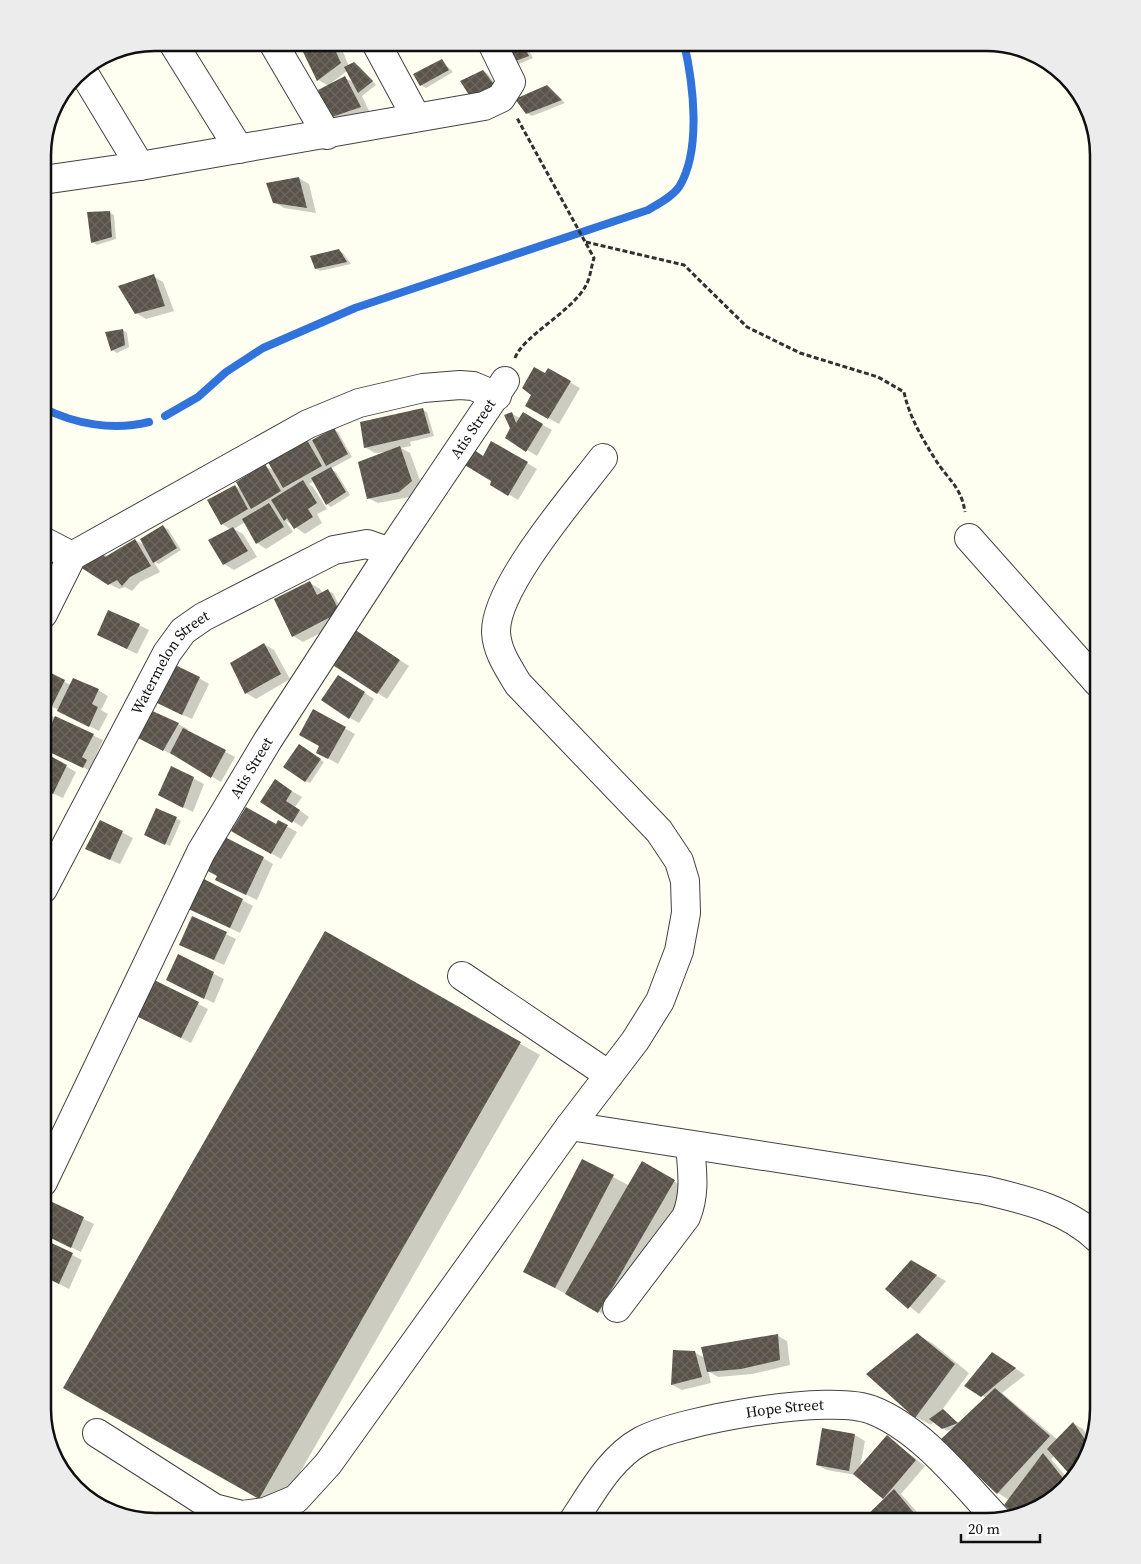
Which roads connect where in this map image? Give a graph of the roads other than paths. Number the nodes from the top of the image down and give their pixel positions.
1 (179, 51) edge
2 (278, 51) edge
3 (381, 51) edge
4 (496, 51) edge
5 (87, 77) edge
6 (416, 118) junction
7 (327, 135) junction
8 (240, 149) junction
9 (140, 166) junction
10 (51, 179) edge
11 (603, 458) dead end
12 (969, 538) road end
13 (51, 545) edge
14 (390, 552) junction
15 (72, 556) junction
16 (51, 598) edge
17 (1090, 674) edge
18 (51, 873) edge
19 (462, 976) dead end
20 (609, 1075) junction
21 (570, 1126) junction
22 (690, 1145) junction
23 (51, 1163) edge
24 (1090, 1233) edge
25 (617, 1308) dead end
26 (97, 1433) dead end
27 (234, 1513) edge
28 (257, 1513) edge
29 (578, 1513) edge
30 (991, 1513) edge

1 - 8 street
2 - 7 street
3 - 6 street
4 - 6 street
5 - 9 street
6 - 7 street
7 - 8 street
8 - 9 street
9 - 10 street
11 - 20 street
12 - 17 street
13 - 15 street
14 - 15 street, Atis Street
14 - 18 street, Watermelon Street
14 - 23 street, Atis Street
15 - 16 street
19 - 20 street
20 - 21 street
21 - 22 street
21 - 28 street
22 - 24 street
22 - 25 street
26 - 27 street
29 - 30 street, Hope Street

